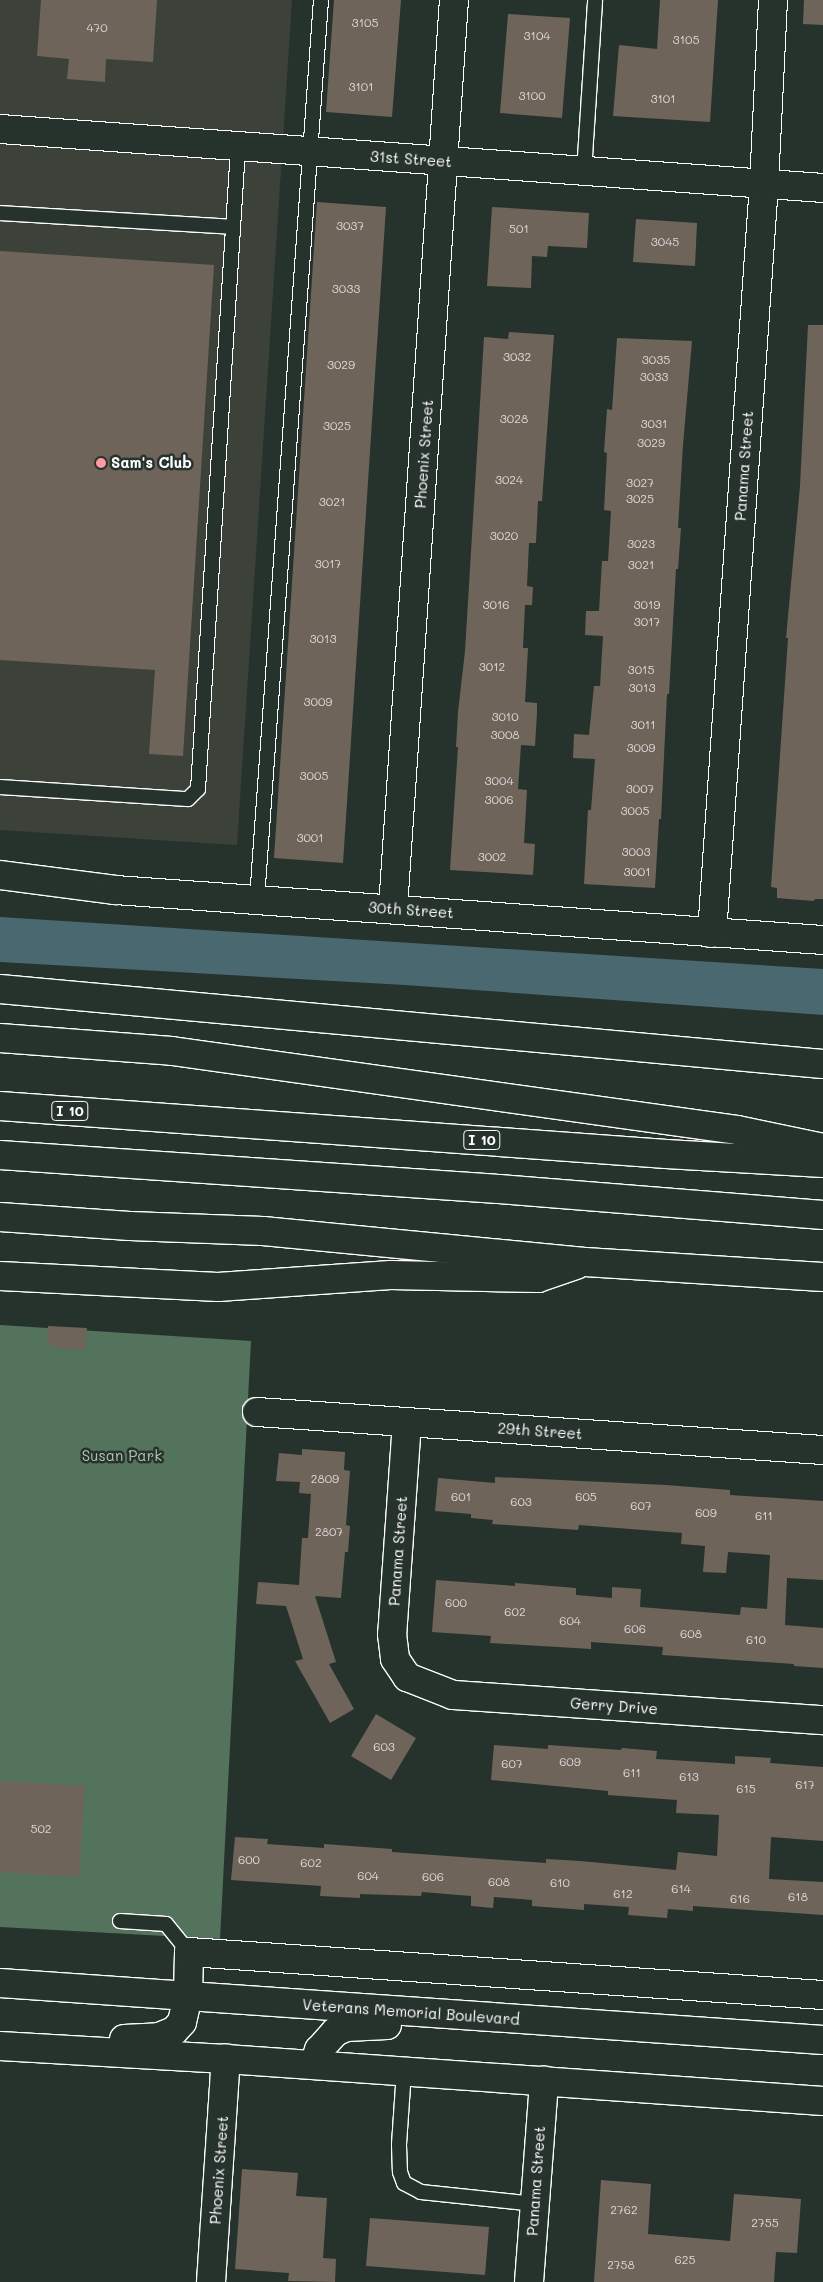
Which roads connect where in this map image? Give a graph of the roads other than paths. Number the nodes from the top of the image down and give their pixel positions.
1 (321, 0) edge
2 (454, 0) edge
3 (596, 0) edge
4 (773, 0) edge
5 (0, 129) edge
6 (238, 147) junction
7 (312, 152) junction
8 (444, 162) junction
9 (584, 172) junction
10 (764, 184) junction
11 (823, 188) edge
12 (0, 213) edge
13 (233, 227) junction
14 (0, 787) edge
15 (0, 875) edge
16 (257, 899) junction
17 (393, 908) junction
18 (712, 933) junction
19 (823, 940) edge
20 (0, 988) edge
21 (0, 1038) edge
22 (823, 1064) edge
23 (0, 1106) edge
24 (823, 1148) edge
25 (0, 1155) edge
26 (823, 1163) edge
27 (815, 1215) edge
28 (0, 1217) edge
29 (585, 1262) junction
30 (0, 1276) edge
31 (823, 1277) edge
32 (257, 1412) dead end
33 (407, 1422) junction
34 (823, 1450) edge
35 (408, 1677) joint
36 (823, 1720) edge
37 (120, 1920) dead end
38 (189, 1952) junction
39 (0, 1983) edge
40 (823, 1995) edge
41 (188, 1996) junction
42 (536, 2020) junction
43 (823, 2040) edge
44 (0, 2046) edge
45 (48, 2049) junction
46 (226, 2058) junction
47 (314, 2065) junction
48 (404, 2071) junction
49 (544, 2081) junction
50 (823, 2101) edge
51 (535, 2204) junction
52 (211, 2282) edge
53 (529, 2282) edge

1 - 7 lane
2 - 8 main road, Phoenix Street
3 - 9 lane
4 - 10 main road, Panama Street
5 - 6 main road, 31st Street
6 - 7 main road, 31st Street
6 - 13 lane
7 - 8 main road, 31st Street
7 - 16 lane
8 - 9 main road, 31st Street
8 - 17 main road, Phoenix Street
9 - 10 main road, 31st Street
10 - 11 main road, 31st Street
10 - 18 main road, Panama Street
12 - 13 lane
13 - 14 lane
15 - 16 main road, 30th Street
16 - 17 main road, 30th Street
17 - 18 main road, 30th Street
18 - 19 main road, 30th Street
20 - 22 main road
21 - 24 main road
23 - 26 main road, I 10
25 - 27 main road
28 - 29 main road
29 - 30 main road
29 - 31 main road
32 - 33 main road, 29th Street
33 - 34 main road, 29th Street
33 - 35 main road, Panama Street
35 - 36 main road, Gerry Drive
37 - 38 lane
38 - 40 main road
38 - 41 main road
39 - 41 main road, Veterans Memorial Boulevard
41 - 42 main road, Veterans Memorial Boulevard
41 - 45 main road
42 - 43 main road, Veterans Memorial Boulevard
42 - 47 main road
44 - 45 main road
45 - 46 main road
46 - 47 main road
46 - 52 main road, Phoenix Street
47 - 48 main road
48 - 49 main road
48 - 51 lane
49 - 50 main road
49 - 51 main road, Panama Street
51 - 53 main road, Panama Street

